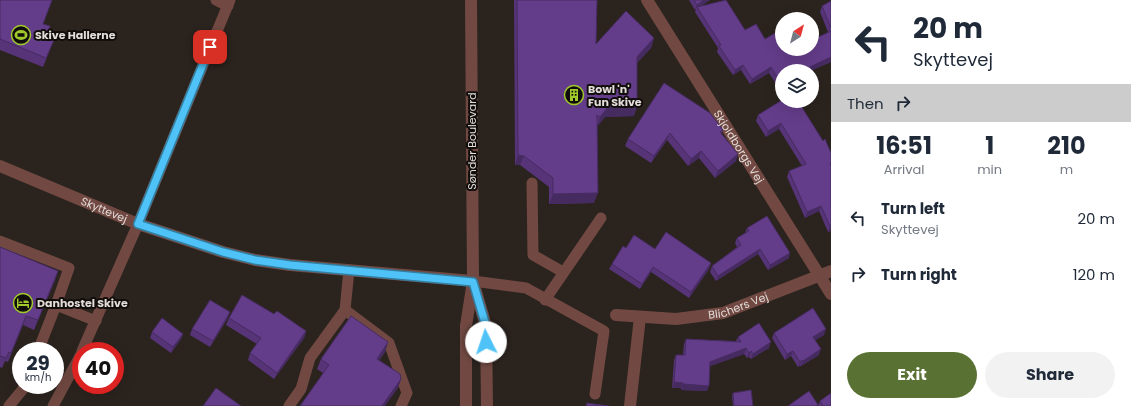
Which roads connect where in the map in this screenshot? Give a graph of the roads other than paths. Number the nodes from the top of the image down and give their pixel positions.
1 (216, 0) edge
2 (471, 0) edge
3 (647, 0) edge
4 (229, 3) edge
5 (0, 166) edge
6 (532, 183) dead end
7 (601, 218) dead end
8 (138, 224) junction
9 (0, 241) edge
10 (349, 270) junction
11 (831, 271) edge
12 (564, 272) junction
13 (819, 275) junction
14 (473, 282) junction
15 (831, 294) edge
16 (545, 300) junction
17 (56, 305) junction
18 (346, 310) junction
19 (616, 315) dead end
20 (640, 317) junction
21 (96, 321) junction
22 (42, 342) edge
23 (87, 342) edge
24 (72, 371) edge
25 (19, 394) edge
26 (595, 394) dead end
27 (9, 406) edge
28 (53, 406) edge
29 (289, 406) edge
30 (401, 406) edge
31 (466, 406) edge
32 (487, 406) edge
33 (630, 406) edge

1 - 4 lane
2 - 14 street, Sønder Boulevard
3 - 13 street, Skjoldborgs Vej
4 - 8 lane
5 - 8 street, Skyttevej
6 - 12 lane
7 - 12 lane
8 - 10 street, Skyttevej
8 - 21 lane
9 - 17 lane
10 - 14 street, Skyttevej
10 - 18 lane
11 - 13 street, Blichers Vej
12 - 16 lane
13 - 15 street, Skjoldborgs Vej
13 - 20 street, Blichers Vej
14 - 16 lane
14 - 31 street, Sønder Boulevard
14 - 32 street, Sønder Boulevard
16 - 26 lane
17 - 21 lane
17 - 22 lane
18 - 29 lane
18 - 30 lane
19 - 20 street, Blichers Vej
20 - 33 street
21 - 23 lane
24 - 28 lane
25 - 27 lane

